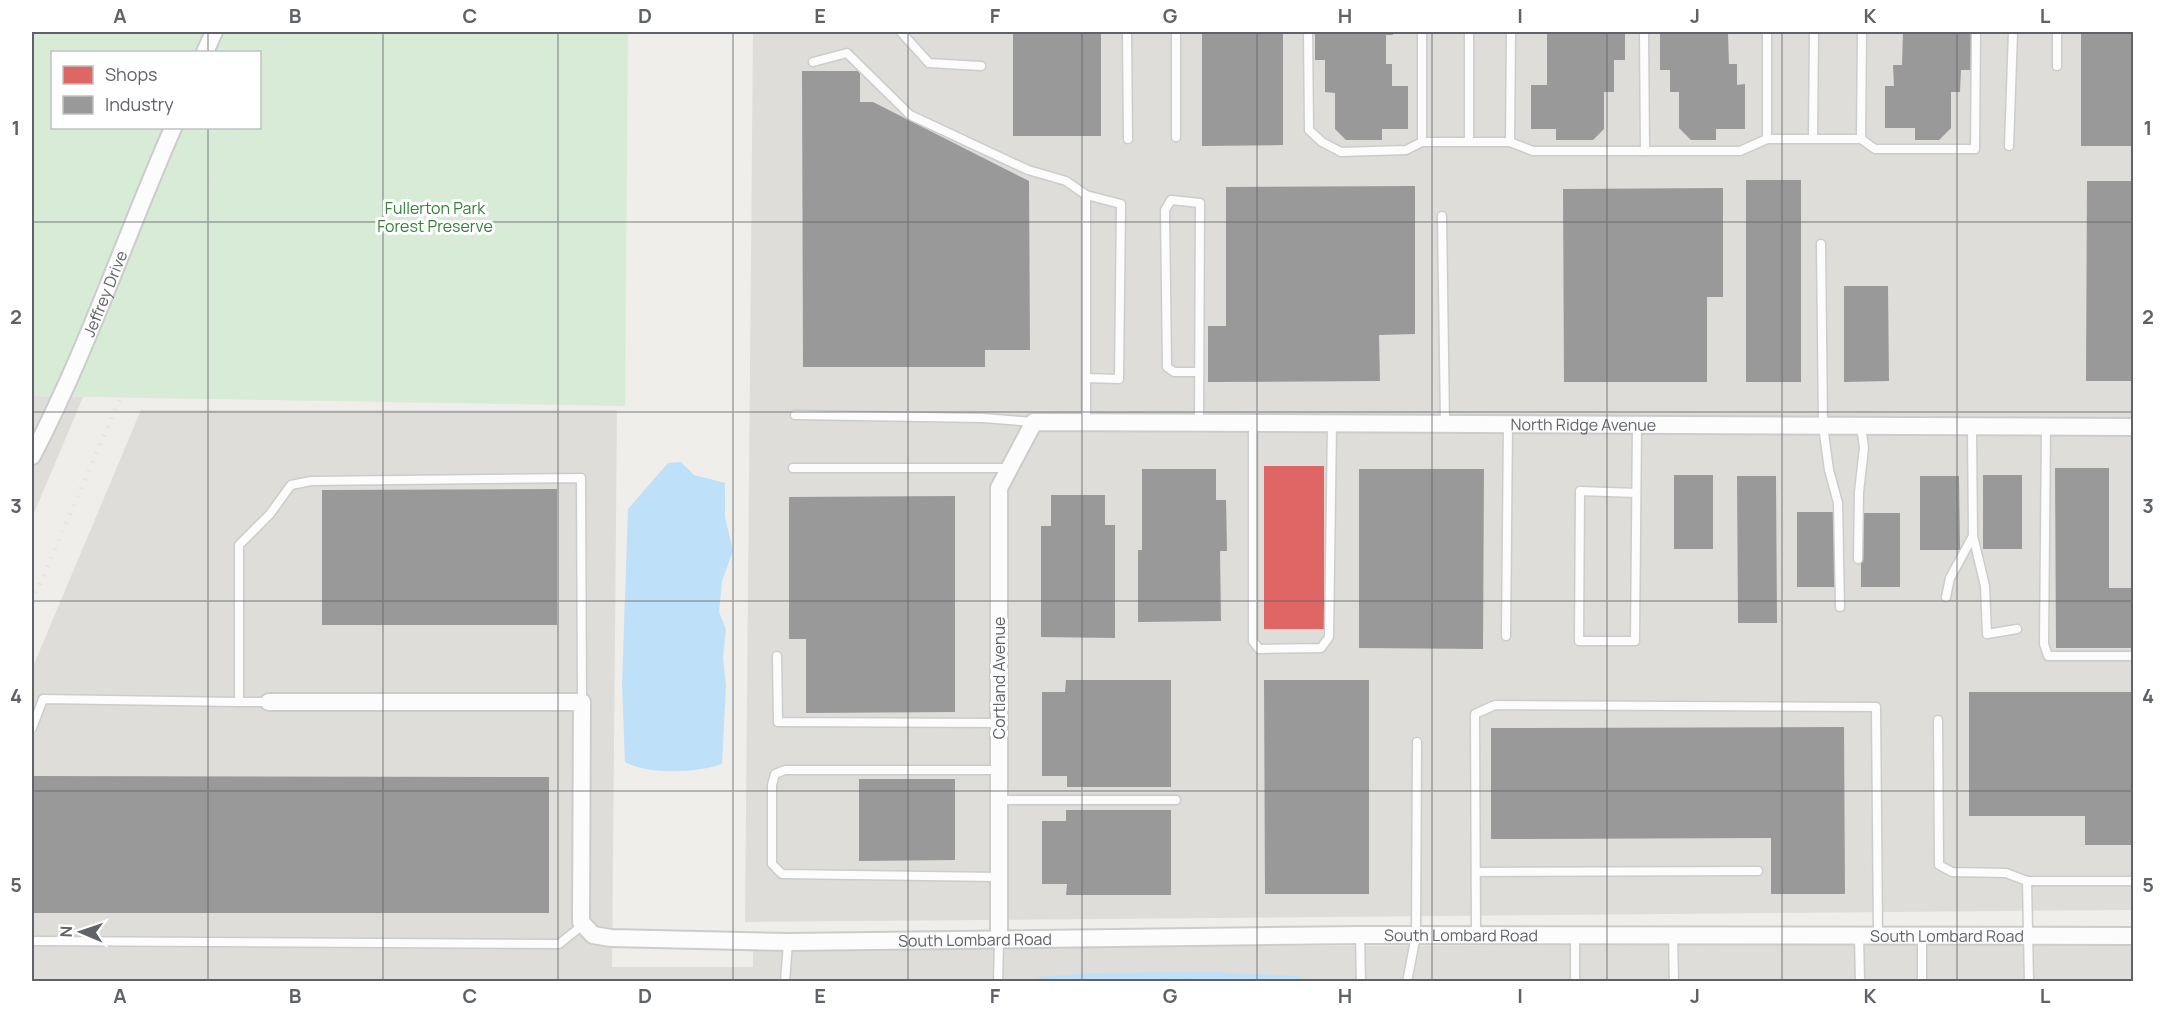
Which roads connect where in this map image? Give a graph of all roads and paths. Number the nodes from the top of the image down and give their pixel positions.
1 (214, 32) edge
2 (901, 32) edge
3 (1127, 32) edge
4 (1176, 32) edge
5 (1308, 32) edge
6 (1422, 32) edge
7 (1469, 32) edge
8 (1511, 32) edge
9 (1644, 32) edge
10 (1767, 32) edge
11 (1814, 32) edge
12 (1862, 32) edge
13 (1976, 32) edge
14 (2013, 32) edge
15 (2057, 32) edge
16 (205, 51) edge
17 (813, 62) dead end
18 (981, 66) dead end
19 (2057, 66) dead end
20 (173, 129) edge
21 (1176, 137) dead end
22 (1128, 139) dead end
23 (1767, 139) junction
24 (1813, 139) junction
25 (1861, 139) junction
26 (1422, 142) junction
27 (1469, 142) junction
28 (1510, 142) junction
29 (2009, 146) dead end
30 (1645, 151) junction
31 (1086, 195) junction
32 (1442, 216) dead end
33 (1821, 244) dead end
34 (1199, 372) junction
35 (1086, 378) junction
36 (795, 415) dead end
37 (1034, 422) junction
38 (1086, 423) junction
39 (1253, 423) junction
40 (1199, 424) junction
41 (1332, 424) junction
42 (1445, 424) junction
43 (1508, 424) junction
44 (1637, 425) junction
45 (1823, 426) junction
46 (1861, 426) junction
47 (1972, 427) junction
48 (2046, 427) junction
49 (2133, 427) edge
50 (32, 456) edge
51 (794, 468) dead end
52 (1010, 468) junction
53 (1636, 493) junction
54 (1973, 536) junction
55 (1858, 559) dead end
56 (1946, 597) dead end
57 (1840, 607) dead end
58 (2018, 629) dead end
59 (1506, 636) dead end
60 (777, 656) dead end
61 (2133, 656) edge
62 (238, 702) junction
63 (269, 702) joint
64 (582, 702) junction
65 (1938, 720) dead end
66 (998, 723) junction
67 (32, 728) edge
68 (1417, 742) dead end
69 (998, 770) junction
70 (998, 800) junction
71 (1176, 800) dead end
72 (1758, 871) dead end
73 (1476, 872) junction
74 (998, 877) junction
75 (2026, 881) junction
76 (2133, 881) edge
77 (584, 924) junction
78 (1360, 935) junction
79 (1416, 935) junction
80 (1476, 935) junction
81 (1575, 935) junction
82 (1673, 935) junction
83 (1859, 935) junction
84 (1878, 935) junction
85 (1922, 935) junction
86 (2133, 936) edge
87 (2028, 938) junction
88 (32, 941) edge
89 (999, 941) junction
90 (788, 942) junction
91 (785, 981) edge
92 (998, 981) edge
93 (1360, 981) edge
94 (1407, 981) edge
95 (1575, 981) edge
96 (1674, 981) edge
97 (1860, 981) edge
98 (1922, 981) edge
99 (2029, 981) edge

1 - 16 street
2 - 18 lane
3 - 22 lane
4 - 21 lane
5 - 26 lane
6 - 26 lane
7 - 27 lane
8 - 28 lane
9 - 30 lane
10 - 23 lane
11 - 24 lane
12 - 25 lane
13 - 25 lane
14 - 29 lane
15 - 19 lane
17 - 31 lane
20 - 50 street, Jeffrey Drive
23 - 24 lane
23 - 30 lane
24 - 25 lane
26 - 27 lane
27 - 28 lane
28 - 30 lane
31 - 35 lane
31 - 35 lane
32 - 42 lane
33 - 45 lane
34 - 34 lane
34 - 40 lane
35 - 38 lane
36 - 37 lane
37 - 38 street, North Ridge Avenue
37 - 52 street, Cortland Avenue
38 - 40 street, North Ridge Avenue
39 - 40 street, North Ridge Avenue
39 - 41 street, North Ridge Avenue
39 - 41 lane
41 - 42 street, North Ridge Avenue
42 - 43 street, North Ridge Avenue
43 - 44 street, North Ridge Avenue
43 - 59 lane
44 - 45 street, North Ridge Avenue
44 - 53 lane
45 - 46 street, North Ridge Avenue
45 - 57 lane
46 - 47 street, North Ridge Avenue
46 - 55 lane
47 - 48 street, North Ridge Avenue
47 - 54 lane
48 - 49 street, North Ridge Avenue
48 - 61 lane
51 - 52 lane
52 - 66 street, Cortland Avenue
53 - 53 lane
54 - 56 lane
54 - 58 lane
60 - 66 lane
62 - 63 lane
62 - 64 lane
62 - 67 lane
63 - 64 street
64 - 77 street
65 - 75 lane
66 - 69 street, Cortland Avenue
68 - 79 lane
69 - 70 street, Cortland Avenue
69 - 74 lane
70 - 71 lane
70 - 74 street, Cortland Avenue
72 - 73 lane
73 - 80 lane
73 - 84 lane
74 - 89 street, Cortland Avenue
75 - 76 lane
75 - 87 lane
77 - 88 lane
77 - 90 street, South Lombard Road
78 - 79 street, South Lombard Road
78 - 89 street, South Lombard Road
78 - 93 lane
79 - 80 street, South Lombard Road
79 - 94 lane
80 - 81 street, South Lombard Road
81 - 82 street, South Lombard Road
81 - 95 lane
82 - 83 street, South Lombard Road
82 - 96 lane
83 - 84 street, South Lombard Road
83 - 97 lane
84 - 85 street, South Lombard Road
85 - 87 street, South Lombard Road
85 - 98 lane
86 - 87 street, South Lombard Road
87 - 99 lane
89 - 90 street, South Lombard Road
89 - 92 lane
90 - 91 lane

